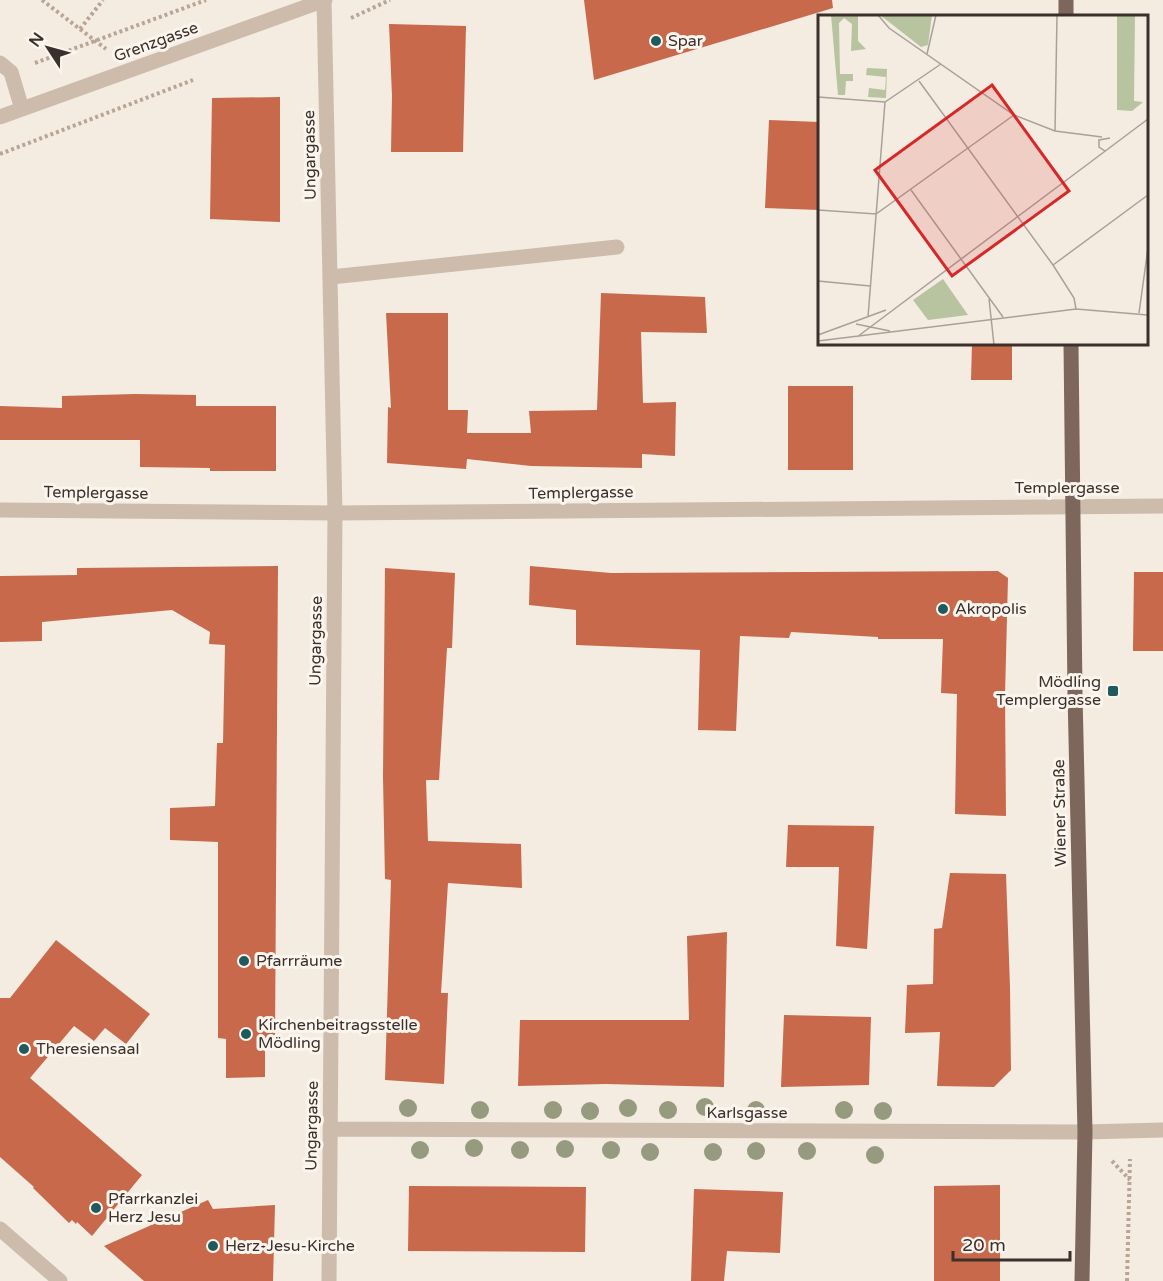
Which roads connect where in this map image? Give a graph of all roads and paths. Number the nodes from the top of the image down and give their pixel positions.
1 (42, 0) edge
2 (103, 0) edge
3 (206, 0) edge
4 (325, 0) edge
5 (80, 29) junction
6 (95, 41) junction
7 (6, 67) edge
8 (132, 69) junction
9 (22, 109) junction
10 (0, 117) edge
11 (617, 247) dead end
12 (331, 277) junction
13 (1071, 345) edge
14 (1072, 506) junction
15 (1163, 506) edge
16 (0, 510) edge
17 (335, 513) junction
18 (330, 1129) junction
19 (1163, 1130) edge
20 (1131, 1131) junction
21 (1085, 1132) junction
22 (0, 1229) edge
23 (60, 1281) edge
24 (329, 1281) edge
25 (1082, 1281) edge
26 (1127, 1281) edge

1 - 5 path
2 - 5 path
3 - 6 path
4 - 8 street, Grenzgasse
4 - 12 street, Ungargasse
5 - 6 path
6 - 7 path
6 - 8 path
7 - 9 street
8 - 9 street, Grenzgasse
9 - 10 street, Grenzgasse
11 - 12 street
12 - 17 street, Ungargasse
13 - 14 main road, Wiener Straße
14 - 15 street, Templergasse
14 - 17 street, Templergasse
14 - 21 main road, Wiener Straße
16 - 17 street, Templergasse
17 - 18 street, Ungargasse
18 - 21 street, Karlsgasse
18 - 24 street, Ungargasse
19 - 20 street, Karlsgasse
20 - 21 street, Karlsgasse
20 - 26 path
21 - 25 main road, Wiener Straße
22 - 23 street

